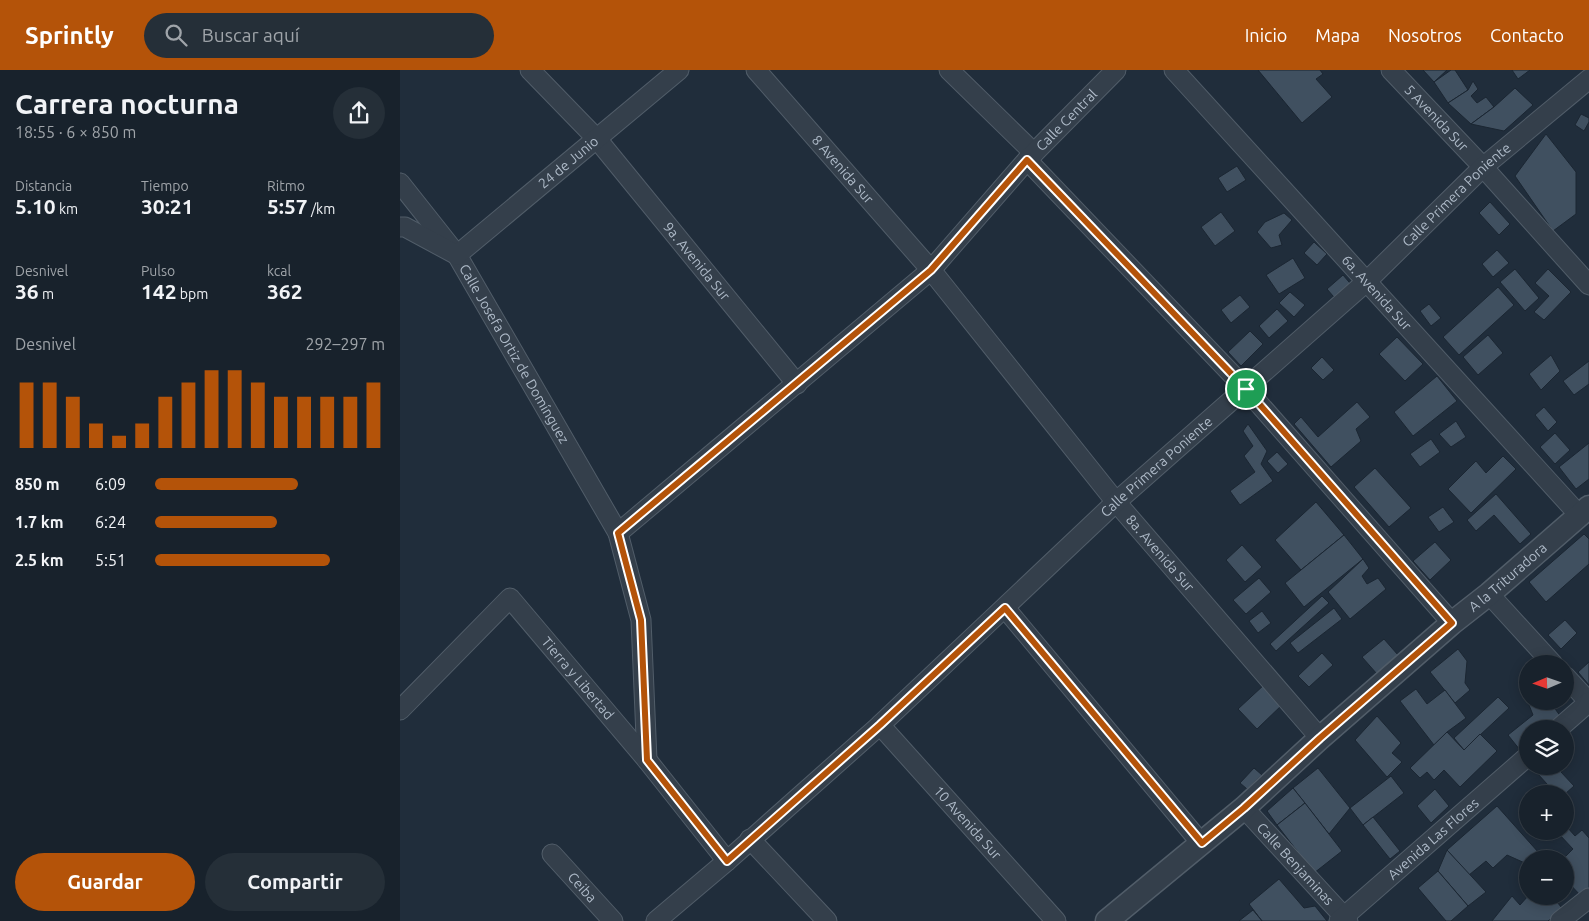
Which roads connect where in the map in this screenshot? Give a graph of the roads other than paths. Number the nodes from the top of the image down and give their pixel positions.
1 (530, 70) edge
2 (679, 70) edge
3 (756, 70) edge
4 (949, 70) edge
5 (1116, 70) edge
6 (1174, 70) edge
7 (1391, 70) edge
8 (1589, 80) edge
9 (597, 139) junction
10 (1030, 156) junction
11 (1483, 167) junction
12 (400, 183) edge
13 (400, 227) edge
14 (457, 255) junction
15 (931, 270) junction
16 (1366, 282) junction
17 (1589, 285) edge
18 (797, 384) junction
19 (1246, 389) junction
20 (1116, 502) junction
21 (1584, 511) edge
22 (618, 533) junction
23 (1489, 594) junction
24 (1005, 608) junction
25 (1452, 623) junction
26 (1545, 655) edge
27 (1574, 686) edge
28 (1589, 702) edge
29 (400, 710) edge
30 (1568, 720) edge
31 (880, 725) junction
32 (1320, 738) junction
33 (647, 760) junction
34 (1519, 764) edge
35 (1244, 808) junction
36 (750, 839) junction
37 (1202, 843) junction
38 (552, 854) dead end
39 (727, 861) junction
40 (1589, 898) edge
41 (1344, 920) edge
42 (612, 921) edge
43 (656, 921) edge
44 (827, 921) edge
45 (1056, 921) edge
46 (1108, 921) edge
47 (1560, 921) edge

1 - 9 street, 9a. Avenida Sur
2 - 9 street, 24 de Junio
3 - 15 street, 8 Avenida Sur
4 - 10 street
5 - 10 street, Calle Central
6 - 16 street, 6a. Avenida Sur
7 - 11 street, 5 Avenida Sur
8 - 11 street, Calle Primera Poniente
9 - 14 street, 24 de Junio
9 - 18 street, 9a. Avenida Sur
10 - 15 street, Calle Central
10 - 19 street
11 - 16 street, Calle Primera Poniente
11 - 17 street, 5 Avenida Sur
12 - 14 street, Calle Josefa Ortiz de Domínguez
13 - 14 street
14 - 22 street, Calle Josefa Ortiz de Domínguez
15 - 18 street, Calle Central
15 - 20 street, 8a. Avenida Sur
16 - 19 street, Calle Primera Poniente
16 - 21 street, 6a. Avenida Sur
18 - 22 street, Calle Central
19 - 20 street, Calle Primera Poniente
19 - 25 street
20 - 24 street, Calle Primera Poniente
20 - 32 street, 8a. Avenida Sur
21 - 23 street, A la Trituradora
22 - 33 street, Calle Josefa Ortiz de Domínguez
23 - 25 street, A la Trituradora
23 - 26 street
24 - 31 street, Calle Primera Poniente
24 - 37 street
25 - 32 street, A la Trituradora
27 - 28 street
28 - 30 street
29 - 33 street, Tierra y Libertad
31 - 36 street, Calle Primera Poniente
31 - 45 street, 10 Avenida Sur
32 - 35 street, A la Trituradora
33 - 39 street, Tierra y Libertad
34 - 41 street, Avenida Las Flores
35 - 37 street, A la Trituradora
35 - 41 street, Calle Benjaminas
36 - 39 street, Calle Primera Poniente
36 - 44 street
37 - 46 street, A la Trituradora
38 - 42 street, Ceiba
39 - 43 street, Calle Primera Poniente
40 - 47 street

